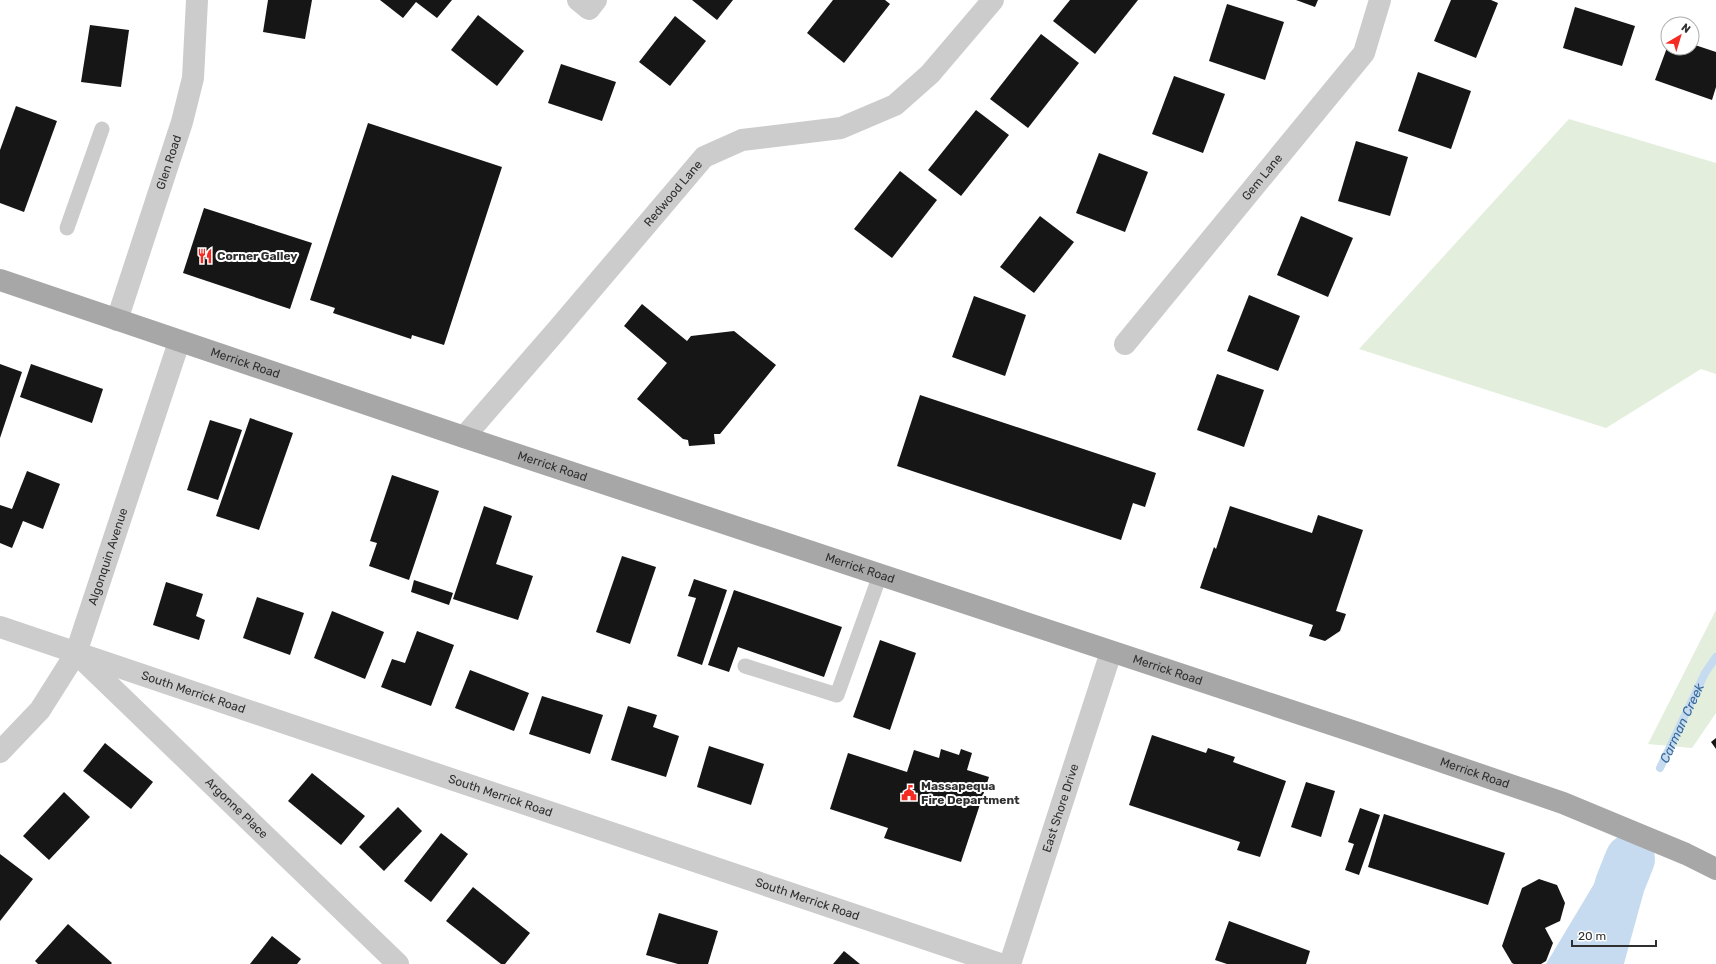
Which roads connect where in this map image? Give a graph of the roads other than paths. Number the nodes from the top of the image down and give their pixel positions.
1 (197, 0) edge
2 (993, 0) edge
3 (1380, 0) edge
4 (102, 129) dead end
5 (67, 228) dead end
6 (0, 280) edge
7 (117, 320) junction
8 (179, 342) junction
9 (1125, 344) dead end
10 (464, 437) junction
11 (880, 575) junction
12 (0, 627) edge
13 (1111, 652) junction
14 (76, 653) junction
15 (746, 666) dead end
16 (0, 752) edge
17 (1686, 854) junction
18 (1716, 859) edge
19 (1716, 869) edge
20 (398, 964) edge
21 (1000, 964) edge
22 (1010, 964) edge

1 - 7 street, Glen Road
2 - 10 street, Redwood Lane
3 - 9 street, Gem Lane
4 - 5 lane
6 - 7 main road, Merrick Road
7 - 8 main road, Merrick Road
8 - 10 main road, Merrick Road
8 - 14 street, Algonquin Avenue
10 - 11 main road, Merrick Road
11 - 13 main road, Merrick Road
11 - 15 lane
12 - 14 street, South Merrick Road
13 - 17 main road, Merrick Road
13 - 22 street, East Shore Drive
14 - 16 street, Algonquin Avenue
14 - 20 street, Argonne Place
14 - 21 street, South Merrick Road
17 - 18 main road
17 - 19 main road, Merrick Road

